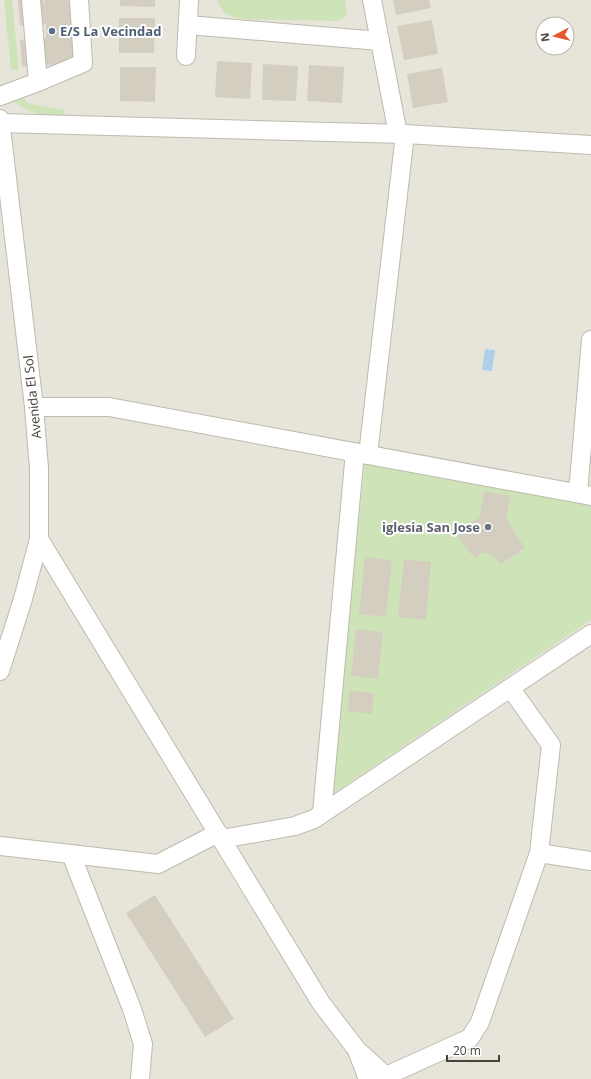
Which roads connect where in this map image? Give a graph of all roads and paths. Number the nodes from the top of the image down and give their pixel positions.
1 (31, 0) edge
2 (79, 0) edge
3 (189, 0) edge
4 (372, 0) edge
5 (188, 25) junction
6 (380, 41) junction
7 (186, 56) dead end
8 (38, 82) junction
9 (0, 96) edge
10 (0, 119) edge
11 (0, 124) edge
12 (402, 134) junction
13 (591, 145) edge
14 (591, 340) edge
15 (34, 407) junction
16 (362, 454) junction
17 (585, 494) edge
18 (39, 539) junction
19 (591, 634) edge
20 (0, 671) edge
21 (511, 689) junction
22 (322, 813) junction
23 (220, 836) junction
24 (0, 846) edge
25 (539, 853) junction
26 (71, 854) junction
27 (591, 861) edge
28 (357, 1050) junction
29 (387, 1078) edge
30 (140, 1079) edge
31 (368, 1079) edge

1 - 8 street
2 - 8 street
3 - 5 street
4 - 6 street
5 - 6 street
5 - 7 street
6 - 12 street
8 - 9 street
10 - 11 street, Avenida El Sol
11 - 12 street
11 - 15 street, Avenida El Sol
12 - 13 street
12 - 16 street
14 - 17 street
15 - 16 street
15 - 18 street, Avenida El Sol
16 - 17 street
16 - 22 street
18 - 20 street, Avenida El Sol
18 - 23 street
19 - 21 street
21 - 22 street
21 - 25 street
22 - 23 street
23 - 26 street
23 - 28 street
24 - 26 street
25 - 27 street
25 - 29 street
26 - 30 street
28 - 29 street
28 - 31 street

